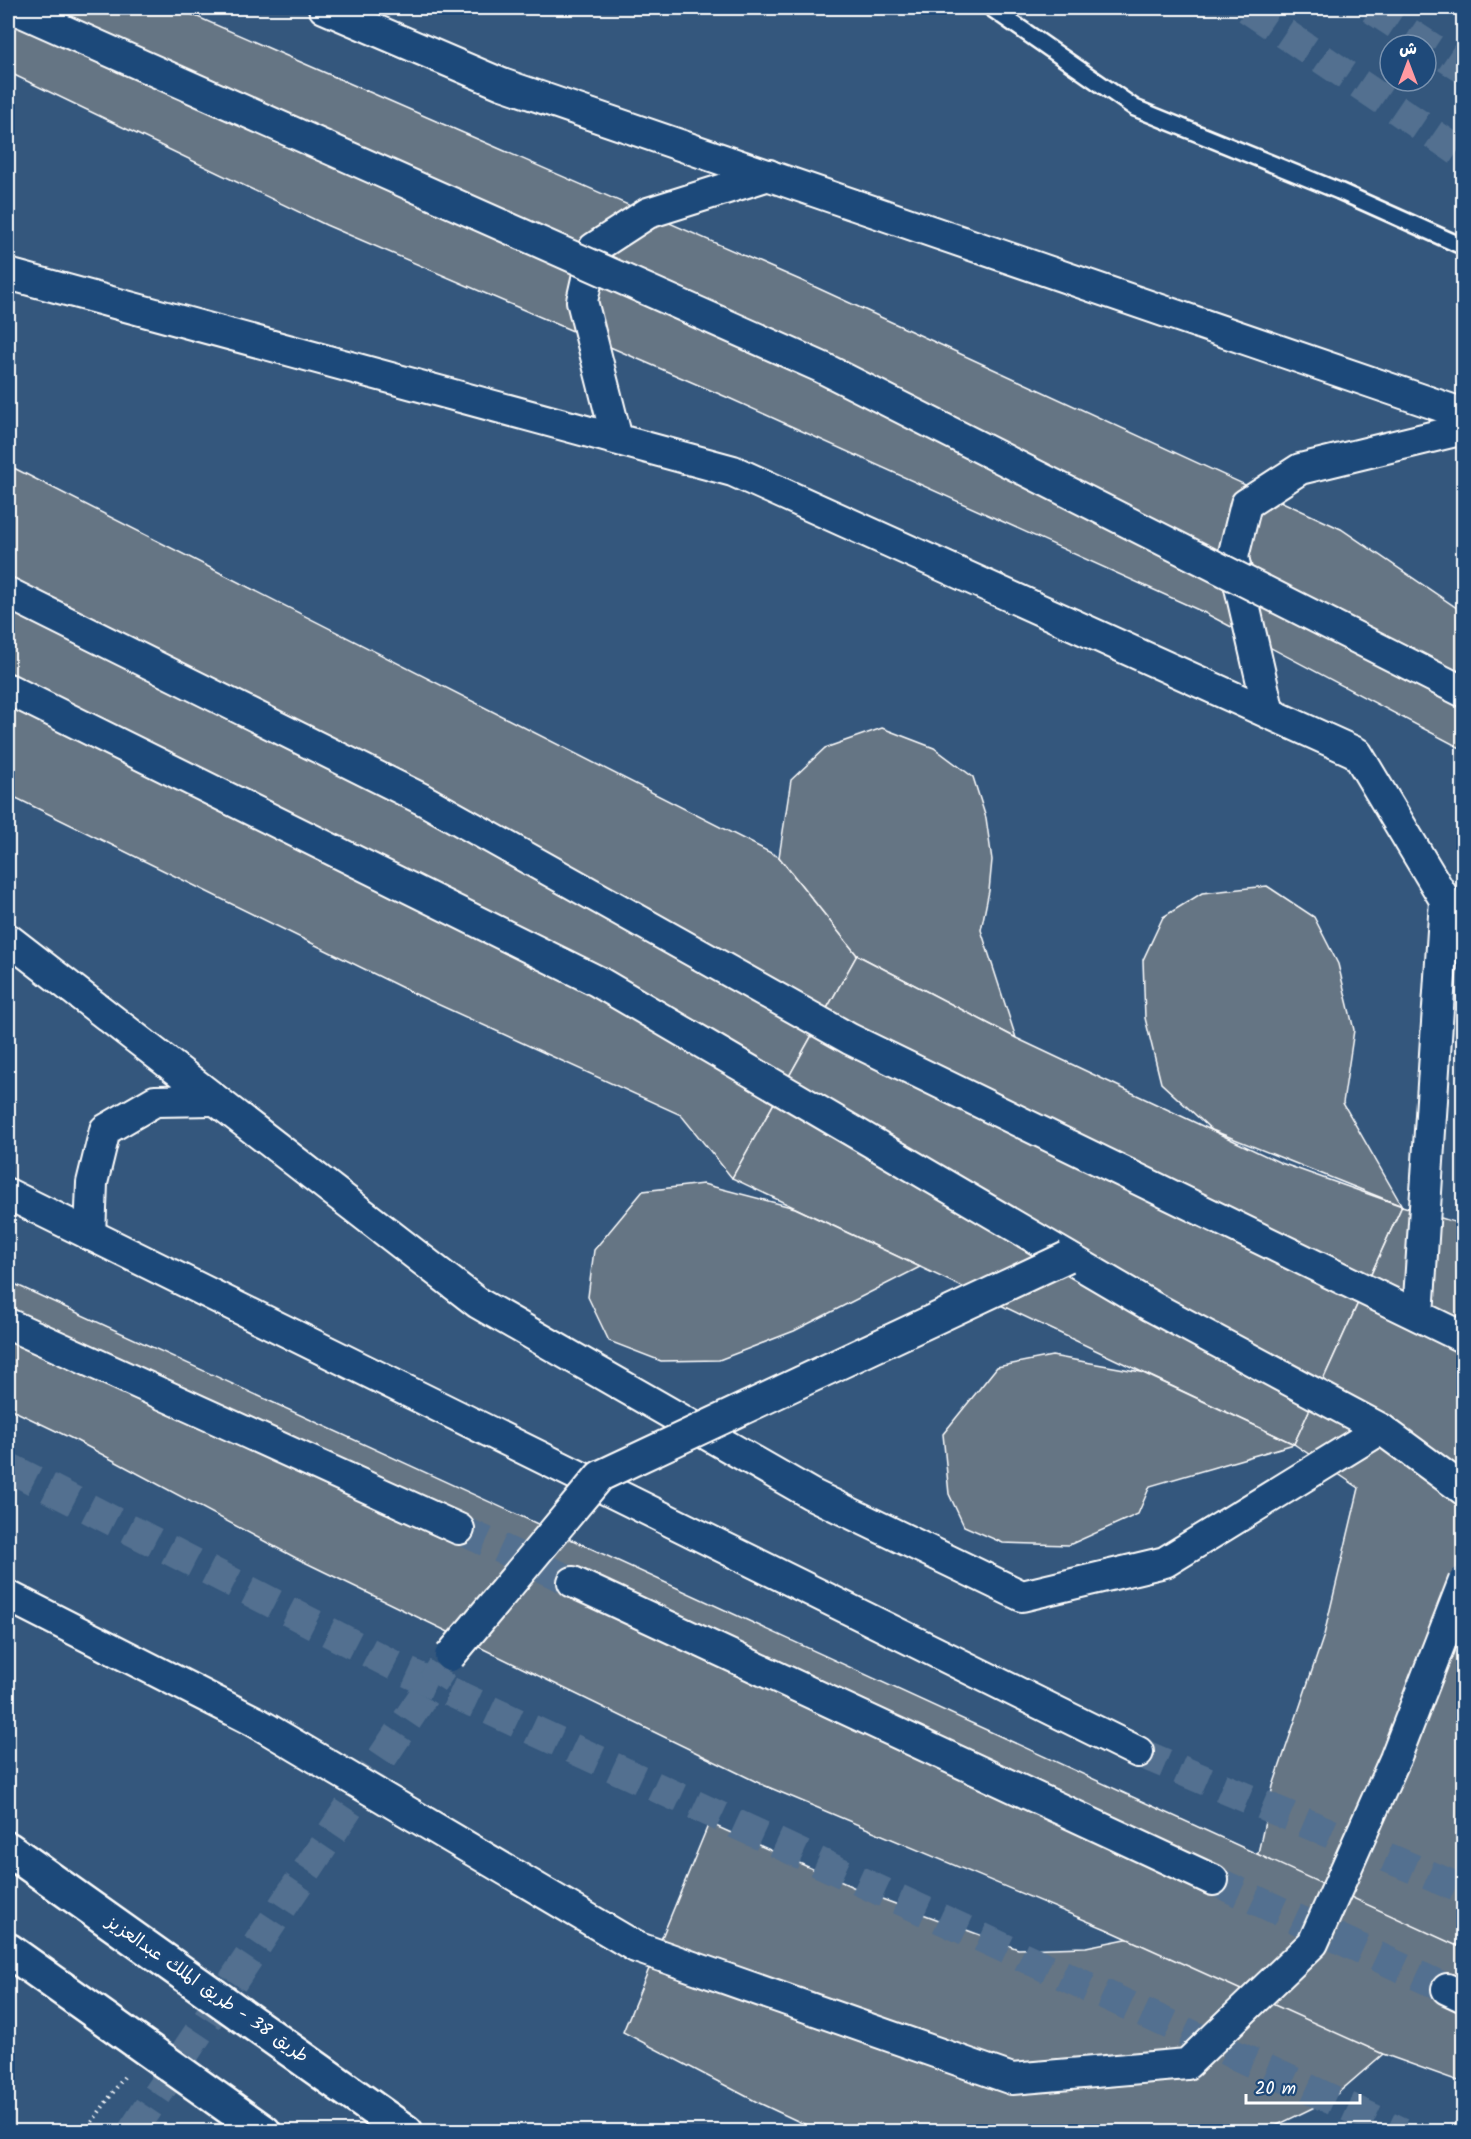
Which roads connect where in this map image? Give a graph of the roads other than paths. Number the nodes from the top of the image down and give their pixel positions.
1 (13, 8) edge
2 (324, 8) edge
3 (991, 8) edge
4 (769, 176) junction
5 (1464, 247) edge
6 (8, 274) edge
7 (1464, 414) edge
8 (1464, 429) edge
9 (617, 439) junction
10 (8, 593) edge
11 (8, 689) edge
12 (1464, 692) edge
13 (1269, 713) junction
14 (8, 939) edge
15 (215, 1100) junction
16 (8, 1194) edge
17 (90, 1235) junction
18 (1067, 1257) junction
19 (1418, 1316) junction
20 (8, 1324) edge
21 (1464, 1338) edge
22 (1381, 1429) junction
23 (1464, 1490) edge
24 (459, 1529) tunnel mouth
25 (1464, 1581) edge
26 (573, 1582) tunnel mouth
27 (8, 1596) edge
28 (450, 1656) tunnel mouth
29 (1138, 1752) tunnel mouth
30 (8, 1850) edge
31 (1213, 1880) tunnel mouth
32 (8, 1950) edge
33 (264, 2132) edge
34 (406, 2132) edge

1 - 12 street, bridge
2 - 4 street
3 - 5 lane
4 - 7 street
4 - 9 street
6 - 9 street
8 - 13 street
9 - 13 street
10 - 19 street
11 - 18 street
13 - 19 street
14 - 15 street
15 - 17 street
15 - 22 street
16 - 17 street
17 - 29 street
18 - 22 street
18 - 28 street, bridge
19 - 21 street
20 - 24 street
22 - 23 street
25 - 27 street, bridge
26 - 31 street
30 - 34 main road, طريق 38 - طريق الملك عبدالعزيز
32 - 33 main road

